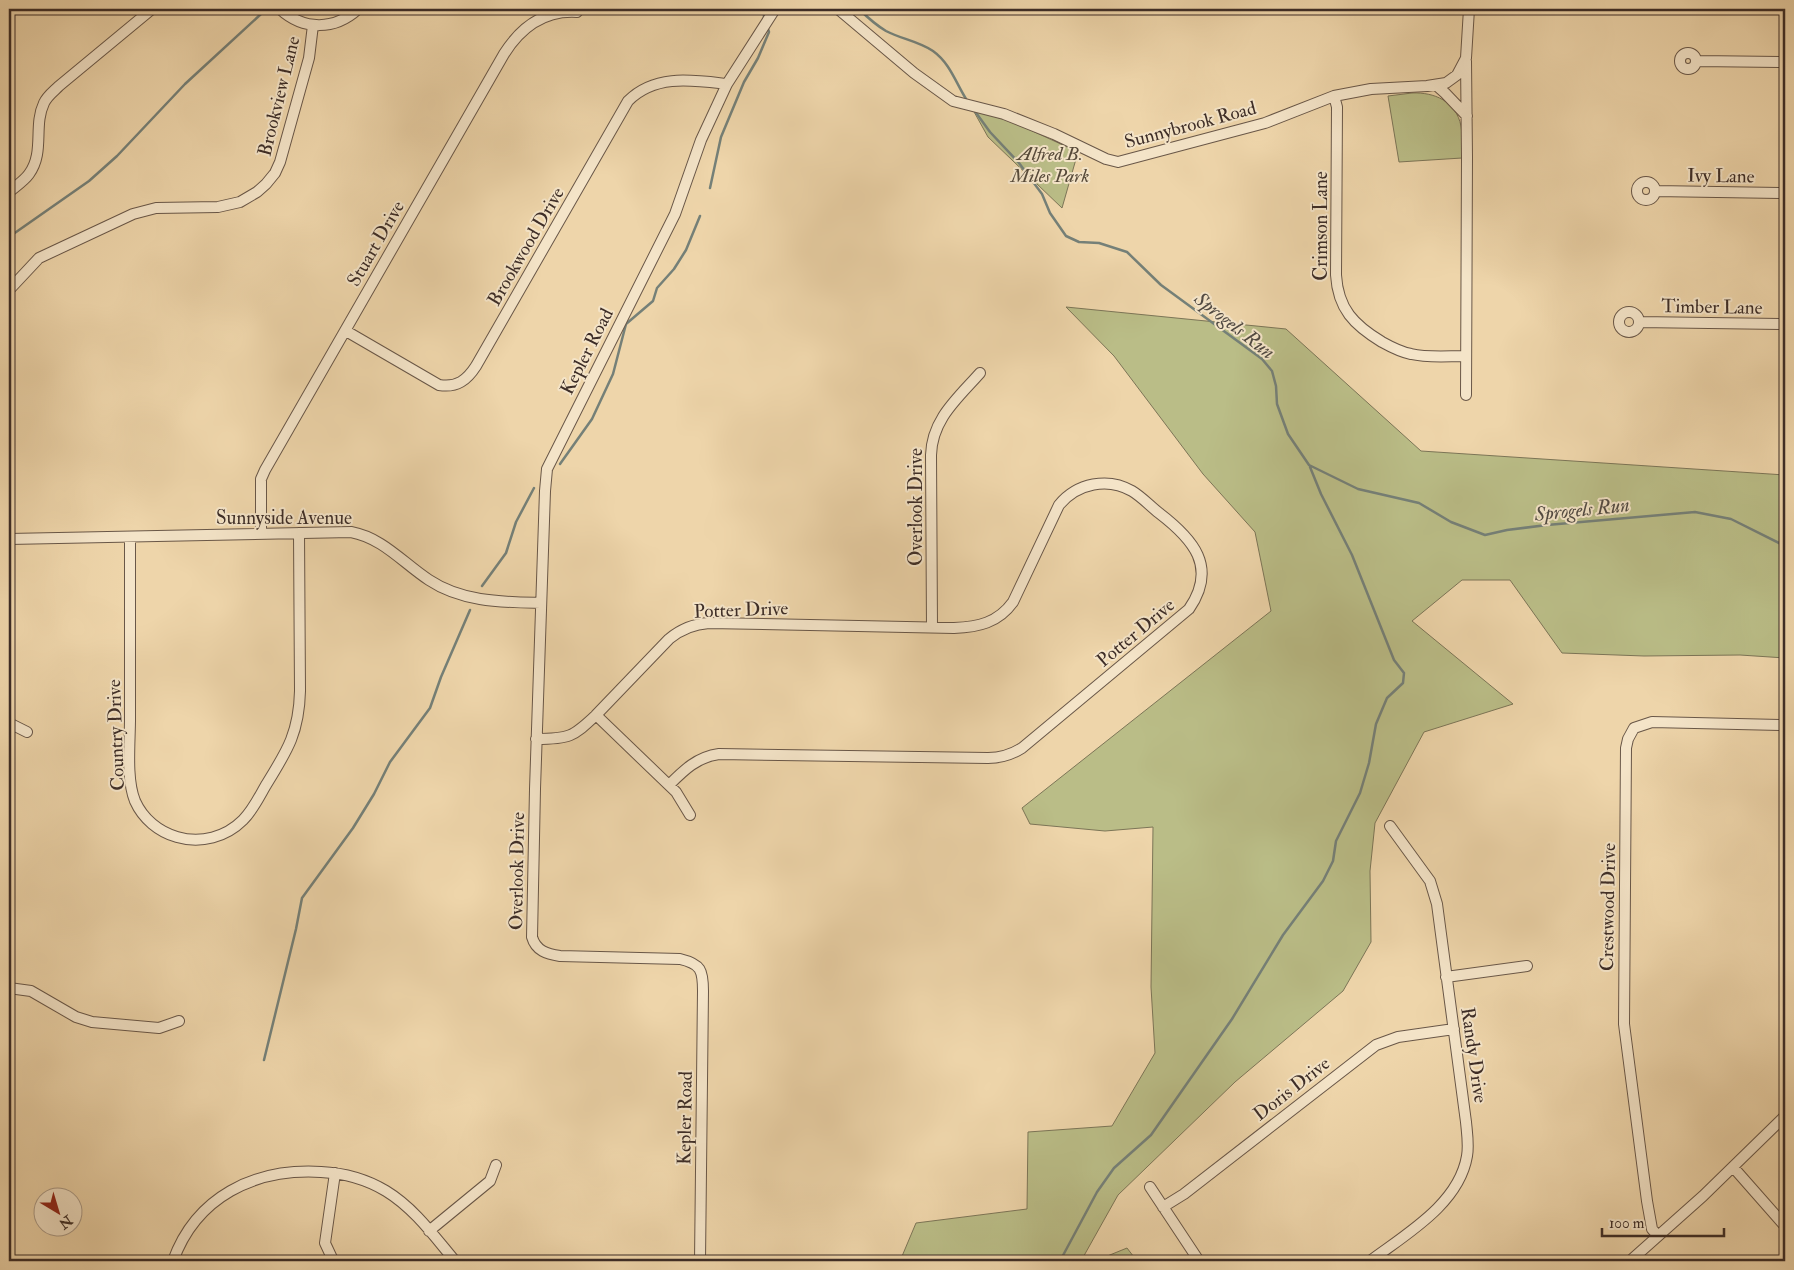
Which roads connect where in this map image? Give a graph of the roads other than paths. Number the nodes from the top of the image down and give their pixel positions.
1 (152, 9) edge
2 (280, 9) edge
3 (358, 9) edge
4 (775, 9) edge
5 (838, 9) edge
6 (1469, 9) edge
7 (577, 12) dead end
8 (313, 25) junction
9 (1466, 60) junction
10 (1697, 61) dead end
11 (1785, 62) edge
12 (727, 84) junction
13 (1436, 85) junction
14 (1334, 96) junction
15 (1467, 116) junction
16 (1655, 191) dead end
17 (9, 192) edge
18 (1785, 193) edge
19 (9, 290) edge
20 (1639, 322) dead end
21 (1785, 324) edge
22 (346, 331) junction
23 (1465, 356) junction
24 (980, 373) dead end
25 (1466, 396) dead end
26 (299, 533) junction
27 (261, 534) junction
28 (130, 537) junction
29 (9, 539) edge
30 (540, 603) junction
31 (932, 627) junction
32 (596, 714) junction
33 (9, 723) edge
34 (1785, 725) edge
35 (27, 732) dead end
36 (536, 739) junction
37 (669, 785) junction
38 (690, 815) dead end
39 (1390, 826) dead end
40 (1527, 966) dead end
41 (702, 975) joint
42 (1446, 977) junction
43 (9, 988) edge
44 (179, 1021) dead end
45 (1454, 1029) junction
46 (1785, 1116) edge
47 (496, 1165) dead end
48 (1734, 1167) junction
49 (335, 1173) junction
50 (1150, 1187) dead end
51 (1163, 1207) junction
52 (1785, 1226) edge
53 (429, 1231) junction
54 (1658, 1236) junction
55 (332, 1258) dead end
56 (173, 1261) edge
57 (455, 1261) edge
58 (700, 1261) edge
59 (1199, 1261) edge
60 (1370, 1261) edge
61 (1630, 1261) edge

1 - 17 street
2 - 8 street
3 - 8 street
4 - 12 street, Kepler Road
5 - 14 street, Sunnybrook Road
6 - 9 street
7 - 22 street, Stuart Drive
8 - 19 street, Brookview Lane
9 - 13 street, Sunnybrook Road
9 - 15 street
10 - 11 street
12 - 22 street, Brookwood Drive
12 - 30 street, Kepler Road
13 - 14 street, Sunnybrook Road
13 - 15 street
14 - 23 street, Crimson Lane
15 - 23 street
16 - 18 street, Ivy Lane
20 - 21 street, Timber Lane
22 - 27 street, Stuart Drive
23 - 25 street
24 - 31 street, Overlook Drive
26 - 27 street, Sunnyside Avenue
26 - 28 street, Country Drive
26 - 30 street, Sunnyside Avenue
27 - 28 street, Sunnyside Avenue
28 - 29 street, Sunnyside Avenue
30 - 36 street, Kepler Road
31 - 32 street, Potter Drive
31 - 37 street, Potter Drive
32 - 36 street, Potter Drive
32 - 37 street
33 - 35 street
34 - 54 street, Crestwood Drive
36 - 41 street, Overlook Drive
37 - 38 street
39 - 42 street, Randy Drive
40 - 42 street
41 - 58 street, Kepler Road
42 - 45 street, Randy Drive
43 - 44 street
45 - 51 street, Doris Drive
45 - 60 street, Randy Drive
46 - 48 street
47 - 53 street
48 - 52 street
48 - 54 street
49 - 53 street
49 - 55 street
49 - 56 street
50 - 51 street
51 - 59 street
53 - 57 street
54 - 61 street

